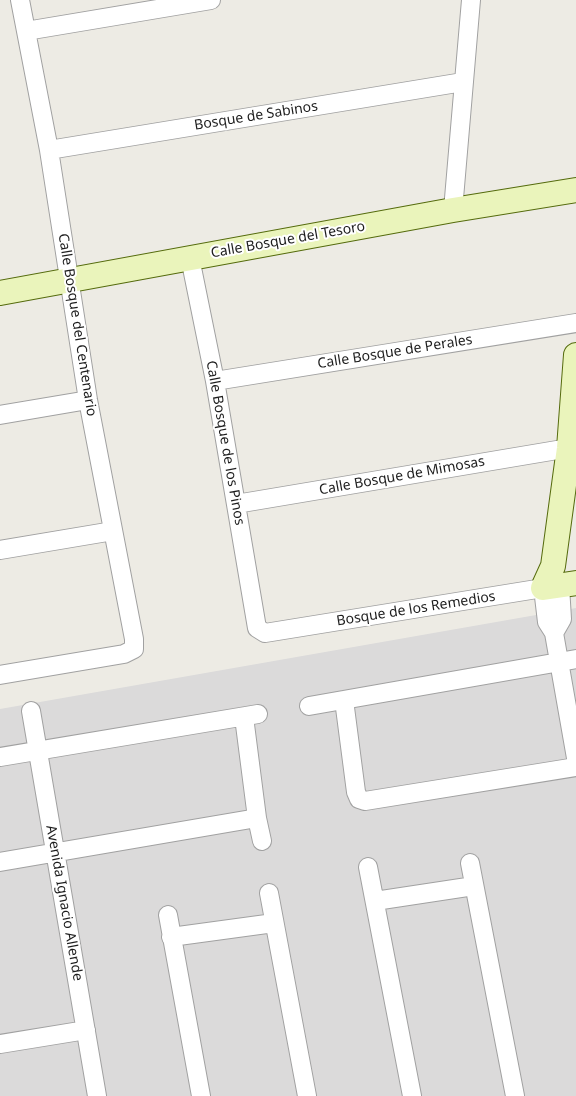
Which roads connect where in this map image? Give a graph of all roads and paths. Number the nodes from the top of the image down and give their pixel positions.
1 (20, 0) edge
2 (211, 0) edge
3 (471, 0) edge
4 (26, 31) junction
5 (463, 82) junction
6 (49, 150) junction
7 (576, 190) edge
8 (453, 210) junction
9 (190, 258) junction
10 (70, 281) junction
11 (0, 293) edge
12 (576, 323) edge
13 (576, 356) edge
14 (215, 381) junction
15 (88, 400) junction
16 (0, 415) edge
17 (569, 448) junction
18 (236, 504) junction
19 (113, 531) junction
20 (0, 550) edge
21 (558, 581) edge
22 (257, 628) joint
23 (568, 660) edge
24 (0, 675) edge
25 (344, 700) junction
26 (309, 706) dead end
27 (31, 710) dead end
28 (38, 751) junction
29 (0, 757) edge
30 (576, 758) edge
31 (576, 767) edge
32 (258, 818) junction
33 (262, 841) dead end
34 (55, 852) junction
35 (0, 862) edge
36 (470, 863) dead end
37 (368, 867) dead end
38 (474, 886) junction
39 (268, 893) dead end
40 (374, 901) junction
41 (168, 915) dead end
42 (274, 923) junction
43 (171, 937) junction
44 (86, 1030) junction
45 (0, 1044) edge
46 (97, 1096) edge
47 (201, 1096) edge
48 (307, 1096) edge
49 (412, 1096) edge
50 (515, 1096) edge

1 - 4 street, Calle Bosque del Centenario
2 - 4 street
3 - 5 street
4 - 6 street, Calle Bosque del Centenario
5 - 6 street, Bosque de Sabinos
5 - 8 street
6 - 10 street, Calle Bosque del Centenario
7 - 8 street, Calle Bosque del Tesoro
8 - 9 street, Calle Bosque del Tesoro
9 - 10 street, Calle Bosque del Tesoro
9 - 14 street, Calle Bosque de los Pinos
10 - 11 street, Calle Bosque del Tesoro
10 - 15 street, Calle Bosque del Centenario
12 - 14 street, Calle Bosque de Perales
13 - 17 street
14 - 18 street, Calle Bosque de los Pinos
15 - 16 street
15 - 19 street, Calle Bosque del Centenario
17 - 18 street, Calle Bosque de Mimosas
17 - 21 street
18 - 22 street, Calle Bosque de los Pinos
19 - 20 street
19 - 24 street, Calle Bosque del Centenario
21 - 22 street, Bosque de los Remedios
21 - 23 street
23 - 25 street
23 - 30 street
25 - 26 street
25 - 31 street
27 - 28 street, Avenida Ignacio Allende
28 - 29 street
28 - 32 street
28 - 34 street, Avenida Ignacio Allende
32 - 33 street
32 - 34 street
34 - 35 street
34 - 44 street, Avenida Ignacio Allende
36 - 38 street
37 - 40 street
38 - 40 street
38 - 50 street
39 - 42 street
40 - 49 street
41 - 43 street
42 - 43 street
42 - 48 street
43 - 47 street
44 - 45 street
44 - 46 street, Avenida Ignacio Allende

